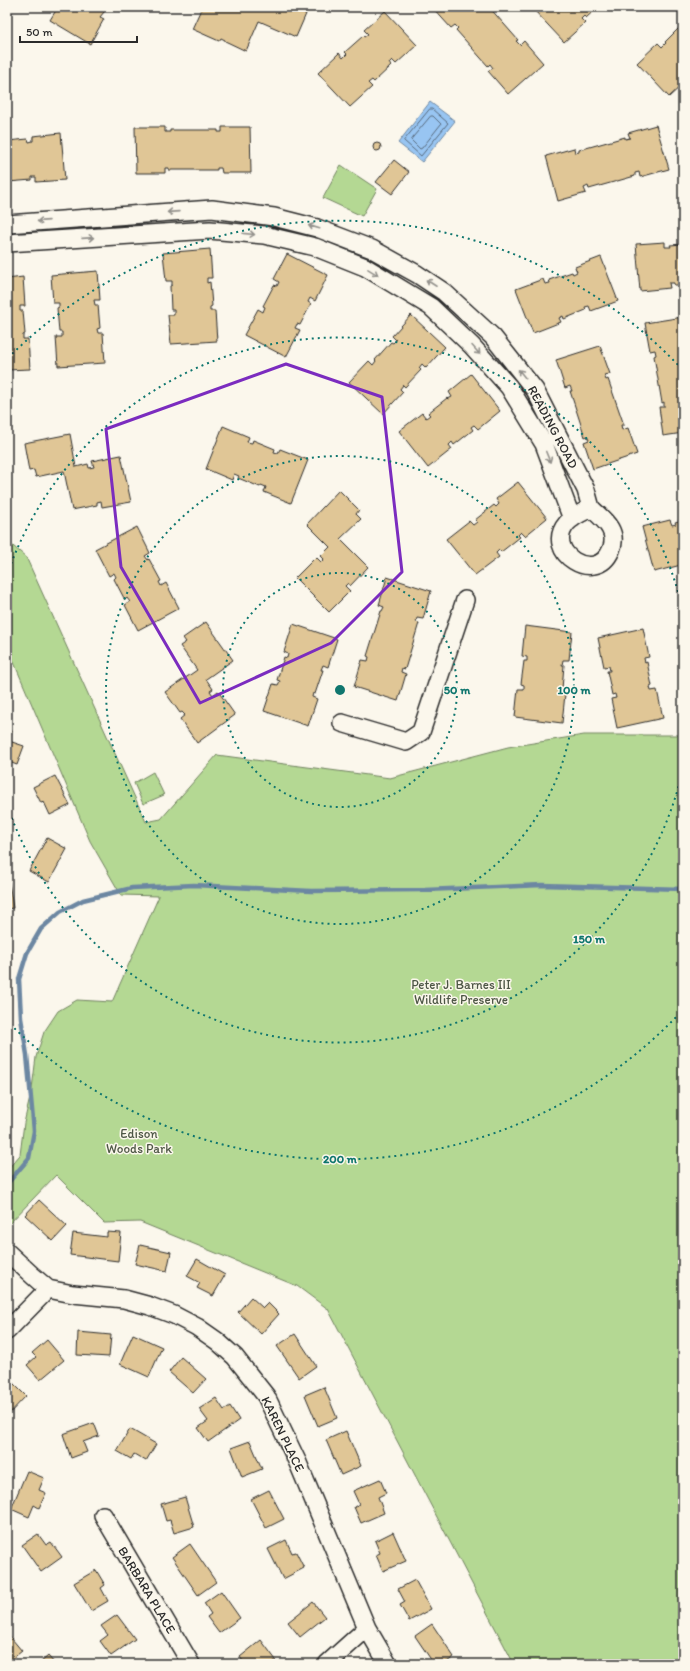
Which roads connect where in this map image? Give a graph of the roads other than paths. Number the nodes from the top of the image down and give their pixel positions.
1 (7, 224) edge
2 (7, 243) edge
3 (591, 508) junction
4 (572, 519) junction
5 (465, 600) dead end
6 (342, 723) dead end
7 (7, 1252) edge
8 (48, 1289) junction
9 (7, 1331) edge
10 (103, 1516) dead end
11 (367, 1628) junction
12 (191, 1664) edge
13 (327, 1664) edge
14 (388, 1664) edge

3 -> 1 street, READING ROAD
2 -> 4 street, READING ROAD
3 - 4 street
3 - 4 street
5 - 6 street
7 - 8 street, KAREN PLACE
8 - 9 street
8 - 11 street, KAREN PLACE
10 - 12 street, BARBARA PLACE
11 - 13 street
11 - 14 street, KAREN PLACE

